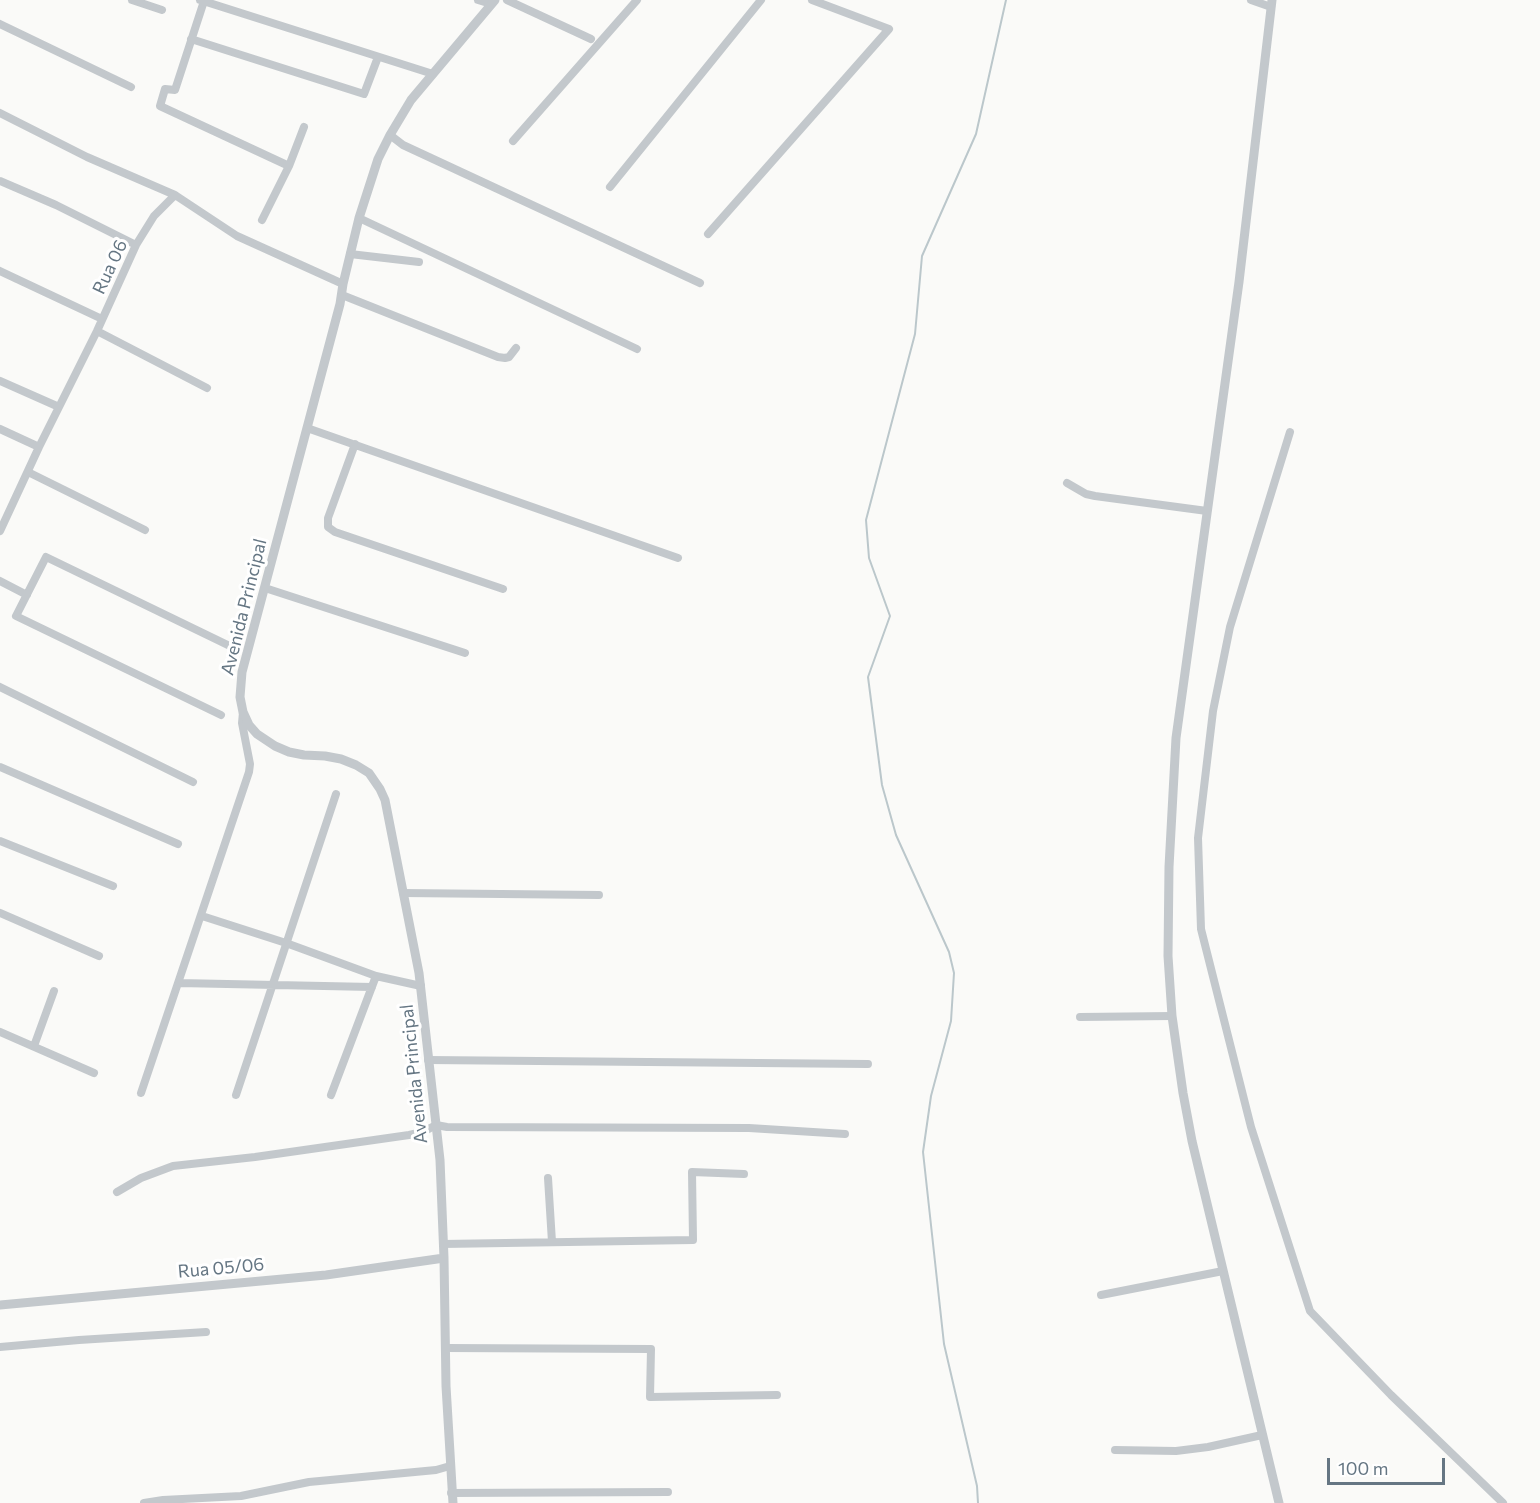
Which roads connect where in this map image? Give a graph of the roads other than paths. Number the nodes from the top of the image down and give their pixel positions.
1 (132, 0) edge
2 (478, 0) edge
3 (507, 0) edge
4 (637, 0) edge
5 (761, 0) edge
6 (812, 0) edge
7 (1251, 0) edge
8 (202, 1) edge
9 (493, 2) edge
10 (1271, 4) edge
11 (162, 10) dead end
12 (0, 24) edge
13 (191, 39) junction
14 (591, 39) dead end
15 (378, 57) junction
16 (433, 74) junction
17 (131, 87) dead end
18 (0, 113) edge
19 (304, 127) dead end
20 (390, 135) junction
21 (513, 141) dead end
22 (289, 166) junction
23 (0, 181) edge
24 (610, 187) dead end
25 (175, 195) junction
26 (360, 218) junction
27 (262, 220) dead end
28 (708, 234) dead end
29 (136, 246) junction
30 (350, 254) junction
31 (419, 262) dead end
32 (0, 271) edge
33 (700, 283) dead end
34 (343, 284) junction
35 (342, 295) junction
36 (102, 319) junction
37 (97, 331) junction
38 (516, 348) dead end
39 (637, 349) dead end
40 (0, 381) edge
41 (207, 388) dead end
42 (59, 407) junction
43 (307, 428) junction
44 (0, 429) edge
45 (1290, 432) dead end
46 (355, 444) junction
47 (39, 447) junction
48 (28, 472) junction
49 (1067, 483) dead end
50 (1207, 511) junction
51 (145, 530) dead end
52 (0, 531) edge
53 (678, 558) dead end
54 (0, 581) edge
55 (265, 588) junction
56 (503, 589) dead end
57 (27, 595) junction
58 (236, 649) dead end
59 (465, 653) dead end
60 (0, 687) edge
61 (243, 712) junction
62 (221, 715) dead end
63 (0, 767) edge
64 (193, 782) dead end
65 (336, 794) dead end
66 (0, 841) edge
67 (178, 844) dead end
68 (113, 886) dead end
69 (403, 893) junction
70 (599, 895) dead end
71 (0, 913) edge
72 (202, 916) junction
73 (286, 943) junction
74 (99, 956) dead end
75 (376, 976) junction
76 (179, 983) junction
77 (273, 985) junction
78 (421, 986) junction
79 (372, 987) junction
80 (54, 991) dead end
81 (1172, 1016) junction
82 (1080, 1017) dead end
83 (0, 1032) edge
84 (34, 1046) junction
85 (428, 1060) junction
86 (868, 1064) dead end
87 (94, 1073) dead end
88 (141, 1093) dead end
89 (236, 1095) dead end
90 (331, 1095) dead end
91 (436, 1125) junction
92 (845, 1134) dead end
93 (744, 1174) dead end
94 (548, 1178) dead end
95 (117, 1192) dead end
96 (552, 1242) junction
97 (444, 1244) junction
98 (444, 1258) junction
99 (1223, 1271) junction
100 (1101, 1295) dead end
101 (0, 1305) edge
102 (206, 1332) dead end
103 (0, 1347) edge
104 (446, 1348) junction
105 (777, 1395) dead end
106 (1262, 1435) junction
107 (1115, 1450) dead end
108 (450, 1466) junction
109 (668, 1492) dead end
110 (452, 1496) edge
111 (144, 1503) edge
112 (1279, 1503) edge
113 (1503, 1503) edge

1 - 11 street
2 - 9 street
3 - 14 street
4 - 21 street
5 - 24 street
6 - 28 street
7 - 10 street
8 - 13 street
8 - 15 street
9 - 16 street, Avenida Principal
10 - 50 street
12 - 17 street
13 - 15 street
13 - 22 street
15 - 16 street
16 - 20 street, Avenida Principal
18 - 25 street
19 - 22 street
20 - 26 street, Avenida Principal
20 - 33 street
22 - 27 street
23 - 29 street
25 - 29 street, Rua 06
25 - 34 street
26 - 30 street, Avenida Principal
26 - 39 street
29 - 36 street, Rua 06
30 - 31 street
30 - 34 street, Avenida Principal
32 - 36 street
34 - 35 street, Avenida Principal
35 - 38 street
35 - 43 street, Avenida Principal
36 - 37 street, Rua 06
37 - 41 street
37 - 42 street, Rua 06
40 - 42 street
42 - 47 street, Rua 06
43 - 46 street
43 - 55 street, Avenida Principal
44 - 47 street
45 - 113 street
46 - 53 street
46 - 56 street
47 - 48 street, Rua 06
48 - 51 street
48 - 52 street, Rua 06
49 - 50 street
50 - 81 street
54 - 57 street
55 - 59 street
55 - 61 street, Avenida Principal
57 - 58 street
57 - 62 street
60 - 64 street
61 - 69 street, Avenida Principal
61 - 72 street
63 - 67 street
65 - 73 street
66 - 68 street
69 - 70 street
69 - 78 street, Avenida Principal
71 - 74 street
72 - 73 street
72 - 76 street
73 - 75 street
73 - 77 street
75 - 78 street
75 - 79 street
76 - 77 street
76 - 88 street
77 - 79 street
77 - 89 street
78 - 85 street, Avenida Principal
79 - 90 street
80 - 84 street
81 - 82 street
81 - 99 street
83 - 84 street
84 - 87 street
85 - 86 street
85 - 91 street, Avenida Principal
91 - 92 street
91 - 95 street
91 - 97 street, Avenida Principal
93 - 96 street
94 - 96 street
96 - 97 street
97 - 98 street, Avenida Principal
98 - 101 street, Rua 05/06
98 - 104 street, Avenida Principal
99 - 100 street
99 - 106 street
102 - 103 street
104 - 105 street
104 - 108 street, Avenida Principal
106 - 107 street
106 - 112 street
108 - 110 street, Avenida Principal
108 - 111 street
109 - 110 street

